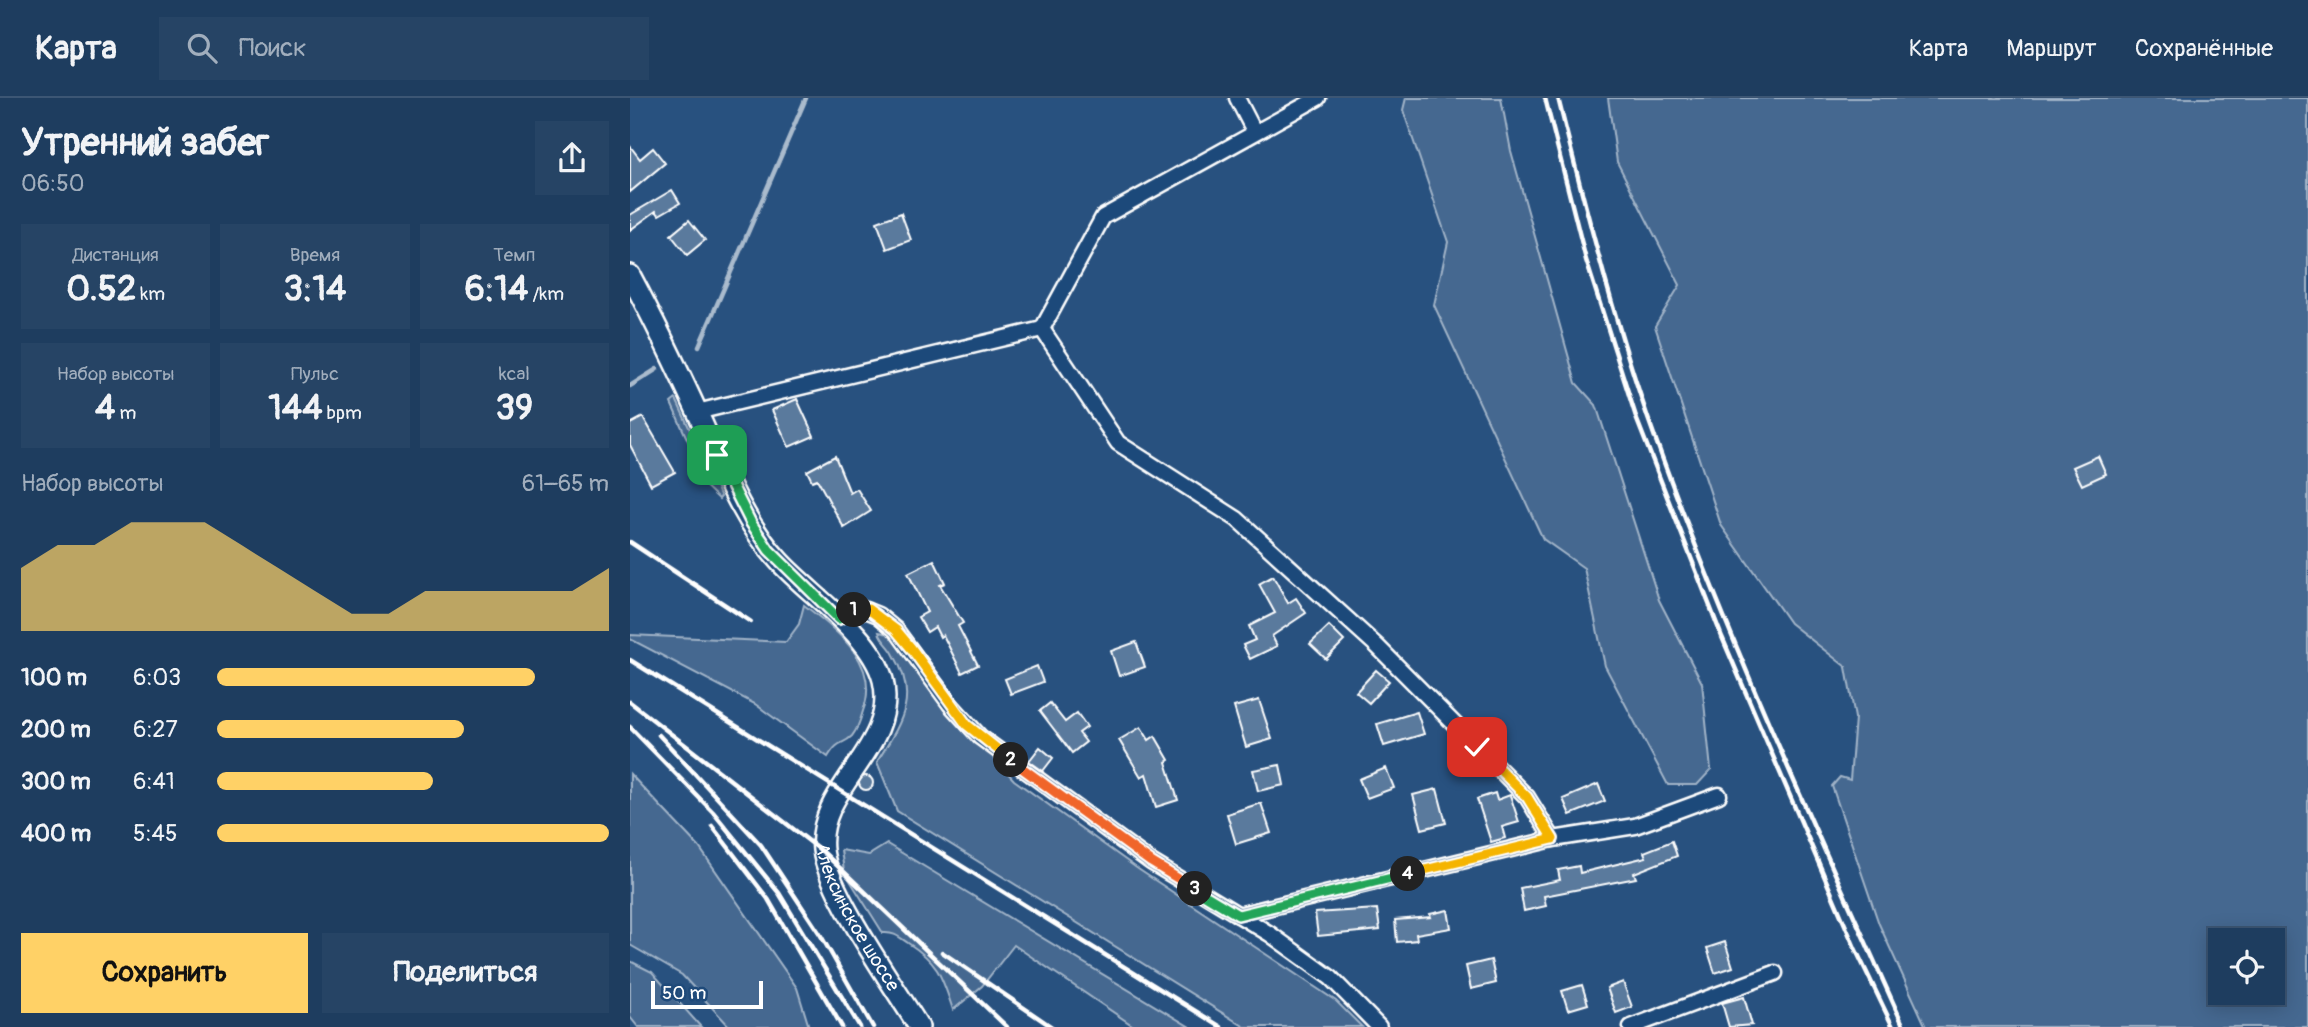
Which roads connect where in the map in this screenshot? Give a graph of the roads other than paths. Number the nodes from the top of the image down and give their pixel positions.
1 (1237, 98) edge
2 (1318, 98) edge
3 (1254, 131) junction
4 (630, 275) edge
5 (1042, 329) junction
6 (697, 412) junction
7 (839, 619) junction
8 (1719, 795) dead end
9 (1553, 839) junction
10 (1238, 915) junction
11 (1775, 973) dead end
12 (919, 1027) edge
13 (1379, 1027) edge
14 (1631, 1027) edge

1 - 3 street
2 - 3 street
3 - 5 street
4 - 6 main road, Алексинское шоссе
5 - 6 street
5 - 9 street
6 - 7 main road, Алексинское шоссе
7 - 10 street
7 - 12 main road, Алексинское шоссе
8 - 9 street
9 - 10 street
10 - 13 street
11 - 14 street

